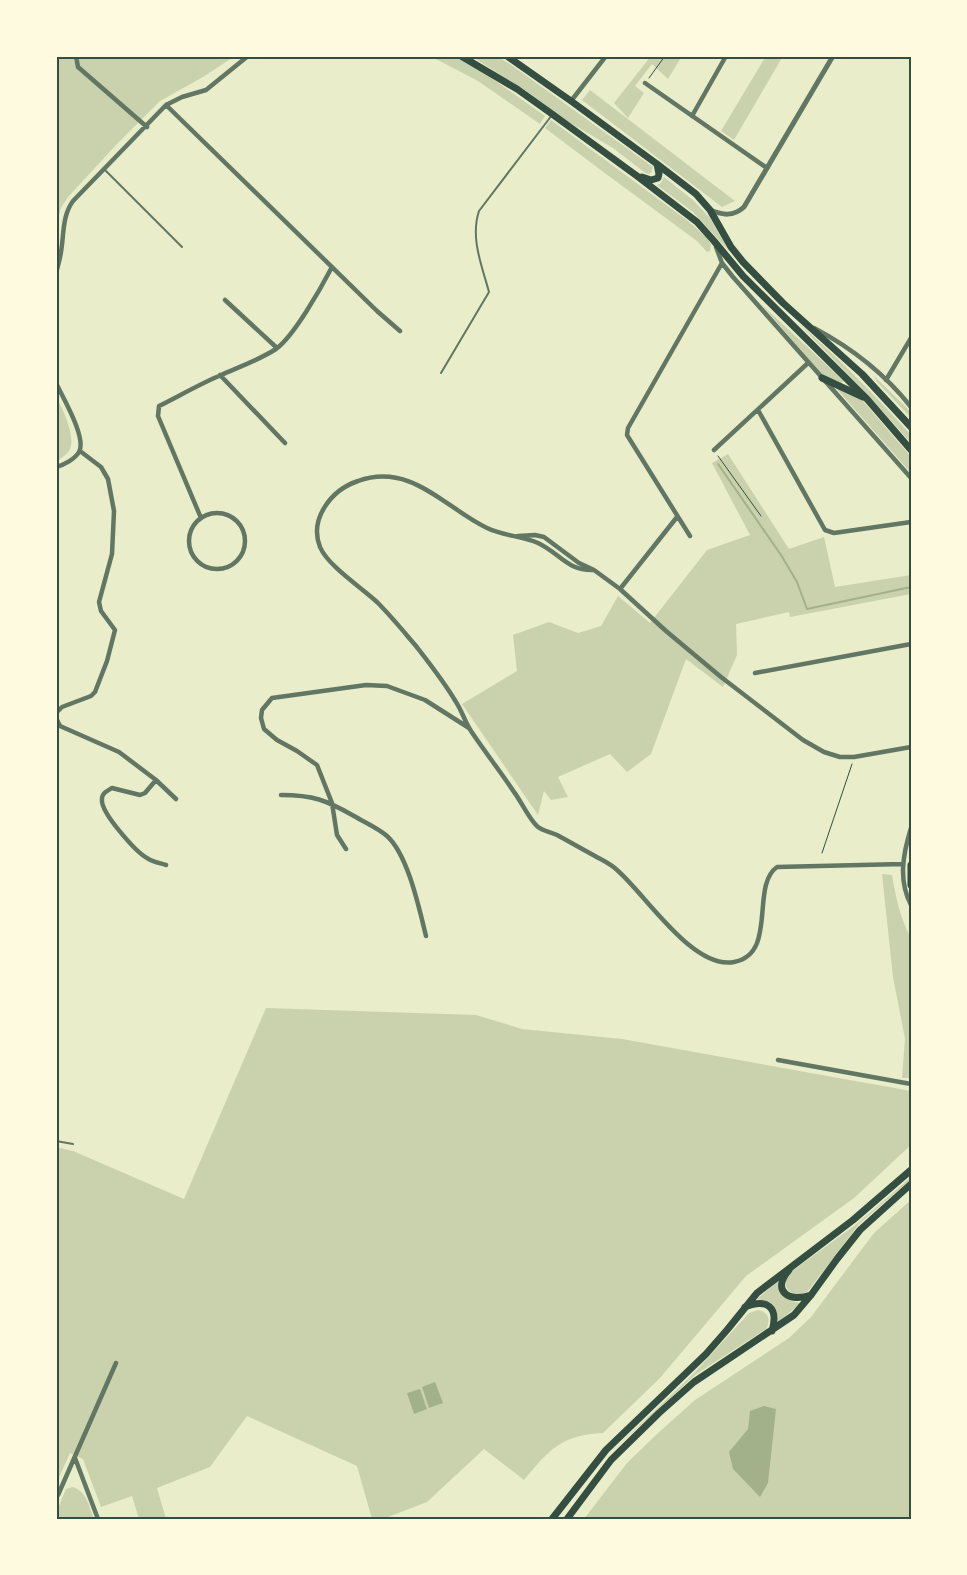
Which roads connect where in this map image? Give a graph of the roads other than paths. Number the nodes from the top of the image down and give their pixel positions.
1 (76, 56) edge
2 (248, 56) edge
3 (461, 56) edge
4 (507, 56) edge
5 (606, 56) edge
6 (726, 56) edge
7 (833, 56) edge
8 (645, 83) road end
9 (571, 101) junction
10 (166, 105) junction
11 (552, 114) junction
12 (692, 116) junction
13 (146, 126) junction
14 (658, 164) junction
15 (104, 168) junction
16 (767, 168) junction
17 (637, 176) junction
18 (710, 210) junction
19 (714, 241) junction
20 (182, 247) dead end
21 (722, 263) junction
22 (332, 267) junction
23 (56, 273) edge
24 (225, 300) dead end
25 (809, 325) junction
26 (400, 331) dead end
27 (911, 338) edge
28 (277, 348) junction
29 (808, 362) junction
30 (441, 373) dead end
31 (220, 376) junction
32 (822, 378) junction
33 (886, 380) junction
34 (56, 383) edge
35 (867, 399) junction
36 (911, 407) edge
37 (758, 410) junction
38 (911, 427) edge
39 (285, 443) dead end
40 (714, 450) road end
41 (911, 450) edge
42 (80, 451) junction
43 (56, 467) edge
44 (911, 478) edge
45 (677, 517) junction
46 (201, 518) junction
47 (910, 522) edge
48 (540, 535) junction
49 (516, 536) junction
50 (690, 536) dead end
51 (536, 542) junction
52 (594, 570) junction
53 (620, 589) junction
54 (911, 644) edge
55 (755, 674) dead end
56 (470, 729) junction
57 (911, 747) edge
58 (156, 780) junction
59 (281, 794) dead end
60 (176, 799) dead end
61 (332, 803) junction
62 (911, 828) edge
63 (346, 849) dead end
64 (907, 864) edge
65 (166, 865) dead end
66 (911, 886) edge
67 (911, 905) edge
68 (426, 936) dead end
69 (778, 1060) dead end
70 (911, 1084) edge
71 (56, 1141) edge
72 (73, 1144) dead end
73 (911, 1170) edge
74 (911, 1184) edge
75 (792, 1266) junction
76 (811, 1295) junction
77 (745, 1307) junction
78 (772, 1330) junction
79 (116, 1363) dead end
80 (75, 1458) junction
81 (58, 1495) dead end
82 (98, 1519) edge
83 (552, 1519) edge
84 (567, 1519) edge

1 - 13 street
2 - 10 street
3 - 11 main road
4 - 9 main road
5 - 9 street
6 - 12 street
7 - 16 street
8 - 12 street
9 - 14 main road
10 - 13 street
10 - 22 street
11 - 17 main road
11 - 30 lane
12 - 16 street
13 - 15 street
14 - 17 main road
14 - 18 main road
15 - 20 lane
15 - 23 street
16 - 18 street
17 - 19 main road
18 - 25 main road
19 - 21 street
19 - 35 main road
21 - 29 street
21 - 45 street
22 - 26 street
22 - 28 street
24 - 28 street
25 - 33 street
25 - 38 main road
27 - 33 street
28 - 31 street
29 - 32 street
29 - 37 street
31 - 39 street
31 - 46 street
32 - 35 main road
32 - 44 street
33 - 36 street
34 - 42 street
35 - 41 main road
37 - 40 street
37 - 47 street
42 - 43 street
42 - 58 street
45 - 50 street
45 - 53 street
46 - 46 street
48 - 49 street
48 - 51 street
48 - 52 street
49 - 51 street
49 - 56 street
51 - 52 street
52 - 53 street
53 - 57 street
54 - 55 street
56 - 61 street
56 - 64 street
58 - 60 street
58 - 65 street
59 - 61 street
61 - 63 street
61 - 68 street
62 - 64 street
64 - 66 main road
64 - 67 street
69 - 70 street
71 - 72 lane
73 - 75 main road
74 - 76 main road
75 - 76 main road
75 - 77 main road
76 - 78 main road
77 - 78 main road
77 - 83 main road
78 - 84 main road
79 - 80 street
80 - 81 street
80 - 82 street

